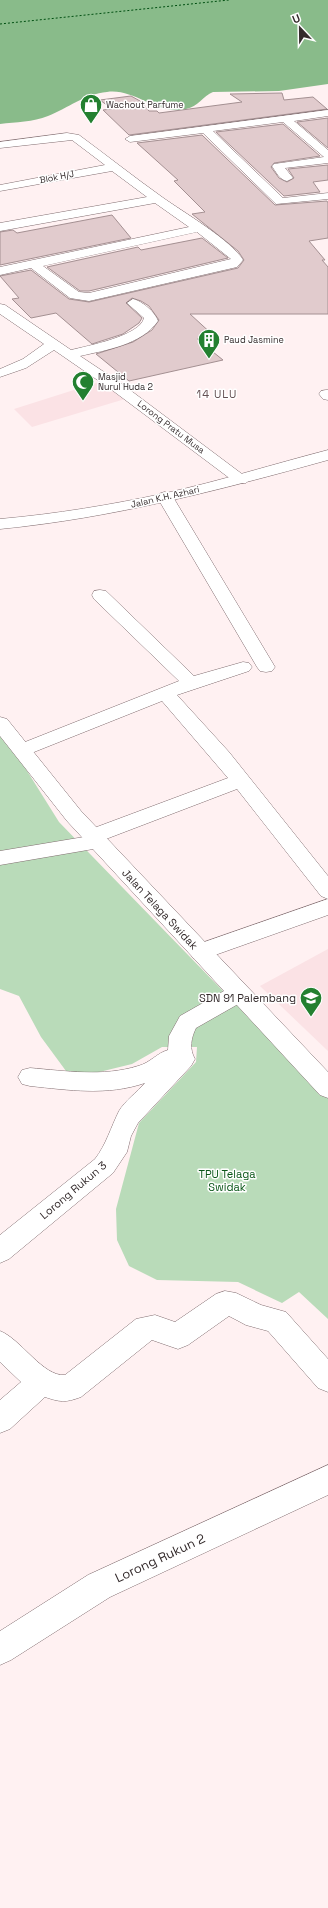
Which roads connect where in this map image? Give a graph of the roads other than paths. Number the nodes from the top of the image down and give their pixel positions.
1 (325, 114) edge
2 (285, 119) junction
3 (205, 129) junction
4 (130, 139) dead end
5 (0, 145) edge
6 (328, 155) edge
7 (328, 160) edge
8 (114, 166) junction
9 (287, 178) dead end
10 (0, 188) edge
11 (328, 196) edge
12 (157, 199) junction
13 (0, 216) edge
14 (5, 226) edge
15 (200, 228) junction
16 (33, 264) junction
17 (0, 271) edge
18 (133, 303) dead end
19 (0, 308) edge
20 (52, 344) junction
21 (68, 355) junction
22 (0, 373) edge
23 (328, 455) edge
24 (241, 480) junction
25 (164, 497) junction
26 (0, 524) edge
27 (100, 595) dead end
28 (244, 667) dead end
29 (266, 667) dead end
30 (190, 683) junction
31 (166, 694) junction
32 (0, 723) edge
33 (22, 750) junction
34 (241, 780) junction
35 (96, 839) junction
36 (0, 858) edge
37 (328, 891) edge
38 (328, 907) edge
39 (201, 952) junction
40 (238, 993) junction
41 (179, 1056) junction
42 (30, 1077) dead end
43 (328, 1088) edge
44 (0, 1251) edge
45 (0, 1344) edge
46 (328, 1379) edge
47 (41, 1382) junction
48 (0, 1419) edge
49 (328, 1480) edge
50 (0, 1649) edge

1 - 2 street
2 - 3 street
2 - 6 street
3 - 4 street
3 - 11 street
5 - 8 street
7 - 9 street
8 - 10 street, Blok H/J
8 - 12 street
12 - 14 street
12 - 15 street
13 - 14 street
15 - 16 street
15 - 16 street
16 - 17 street
18 - 21 street
19 - 20 street, Lorong Pratu Musa
20 - 21 street, Lorong Pratu Musa
20 - 22 street
21 - 24 street, Lorong Pratu Musa
23 - 24 street, Jalan K.H. Azhari
24 - 25 street, Jalan K.H. Azhari
25 - 26 street, Jalan K.H. Azhari
25 - 29 street
27 - 30 street
28 - 30 street
30 - 31 street
31 - 33 street
31 - 34 street
32 - 33 street, Jalan Telaga Swidak
33 - 35 street, Jalan Telaga Swidak
34 - 35 street
34 - 37 street
35 - 36 street
35 - 39 street, Jalan Telaga Swidak
38 - 39 street
39 - 40 street, Jalan Telaga Swidak
40 - 41 street
40 - 43 street, Jalan Telaga Swidak
41 - 42 street
41 - 44 street, Lorong Rukun 3
45 - 47 street
46 - 47 street
47 - 48 street
49 - 50 street, Lorong Rukun 2

